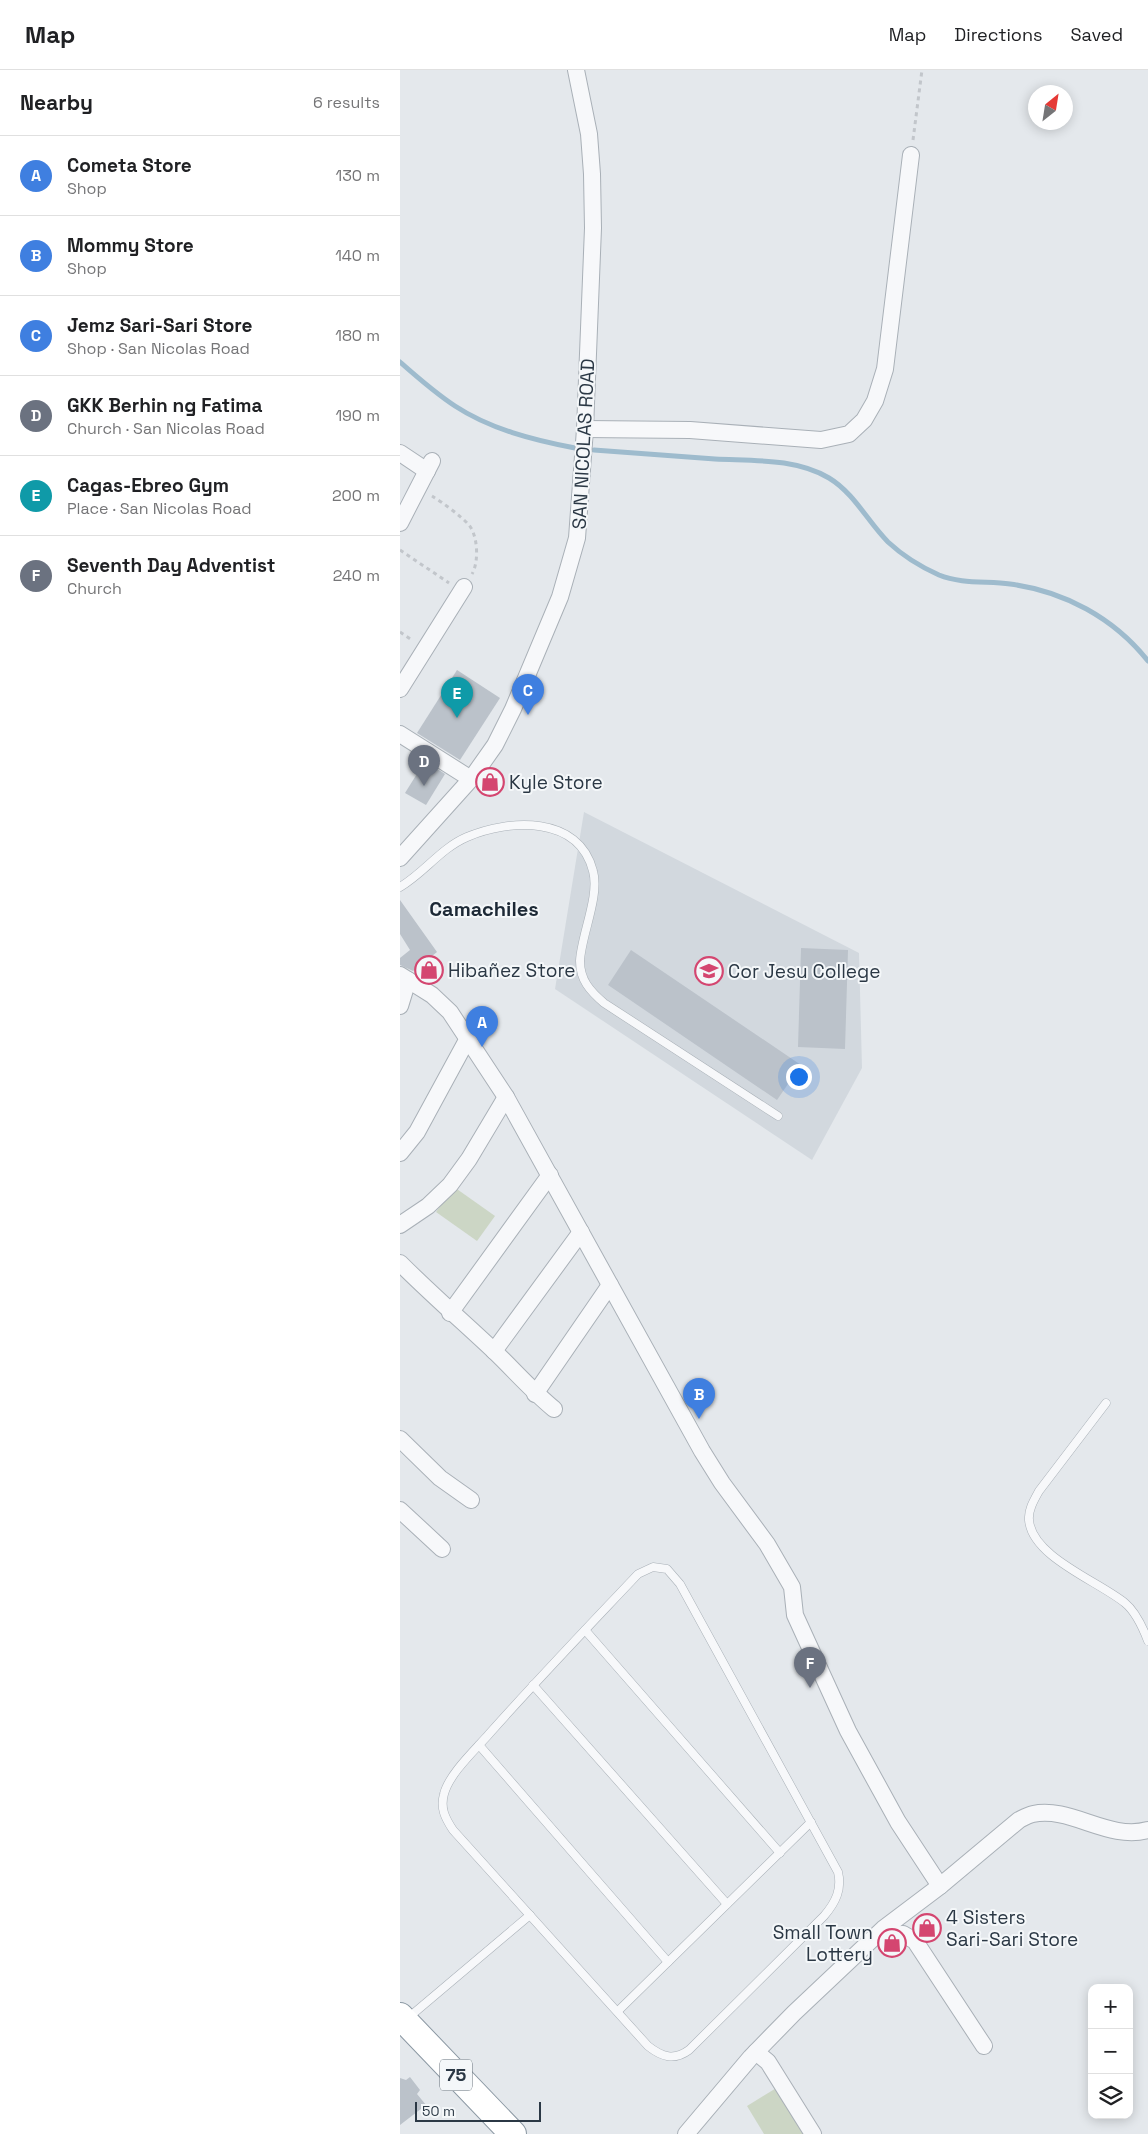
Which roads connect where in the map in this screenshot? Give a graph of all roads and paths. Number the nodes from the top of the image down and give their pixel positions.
1 (576, 70) edge
2 (922, 70) edge
3 (911, 155) joint
4 (585, 429) junction
5 (400, 453) edge
6 (418, 489) junction
7 (400, 523) edge
8 (400, 550) edge
9 (462, 589) junction
10 (400, 689) edge
11 (400, 734) edge
12 (471, 779) junction
13 (400, 858) edge
14 (400, 887) edge
15 (404, 978) edge
16 (400, 1006) edge
17 (467, 1040) junction
18 (506, 1097) junction
19 (778, 1116) dead end
20 (400, 1153) edge
21 (550, 1175) junction
22 (400, 1225) edge
23 (581, 1232) junction
24 (400, 1263) edge
25 (610, 1285) junction
26 (450, 1312) junction
27 (494, 1351) junction
28 (535, 1394) junction
29 (1106, 1403) dead end
30 (554, 1409) dead end
31 (400, 1439) edge
32 (471, 1500) dead end
33 (400, 1510) edge
34 (442, 1549) dead end
35 (585, 1630) junction
36 (1148, 1641) edge
37 (533, 1685) junction
38 (479, 1745) junction
39 (811, 1822) junction
40 (1148, 1830) edge
41 (780, 1853) junction
42 (940, 1886) junction
43 (727, 1904) junction
44 (530, 1915) junction
45 (878, 1935) junction
46 (668, 1962) junction
47 (618, 2011) junction
48 (402, 2018) edge
49 (984, 2046) dead end
50 (756, 2052) junction
51 (512, 2134) edge
52 (686, 2134) edge
53 (813, 2134) edge

1 - 4 street, SAN NICOLAS ROAD
2 - 3 path
3 - 4 street
4 - 12 street, SAN NICOLAS ROAD
5 - 6 street
6 - 7 street
6 - 9 path
8 - 9 path
9 - 10 street
11 - 12 street
12 - 13 street, SAN NICOLAS ROAD
14 - 19 lane
15 - 16 street
15 - 17 street
17 - 18 street
17 - 20 street
18 - 21 street
18 - 22 street
21 - 23 street
21 - 26 street
23 - 25 street
23 - 27 street
24 - 26 street
25 - 28 street
25 - 42 street
26 - 27 street
27 - 28 street
28 - 30 street
29 - 36 lane
31 - 32 street
33 - 34 street
35 - 37 lane
35 - 39 lane
35 - 41 lane
37 - 38 lane
37 - 43 lane
38 - 44 lane
38 - 46 lane
39 - 41 lane
39 - 47 lane
40 - 42 street
41 - 43 lane
42 - 45 street
43 - 46 lane
44 - 47 lane
44 - 48 lane
45 - 49 street
45 - 50 street
46 - 47 lane
48 - 51 highway, 75
50 - 52 street
50 - 53 street

